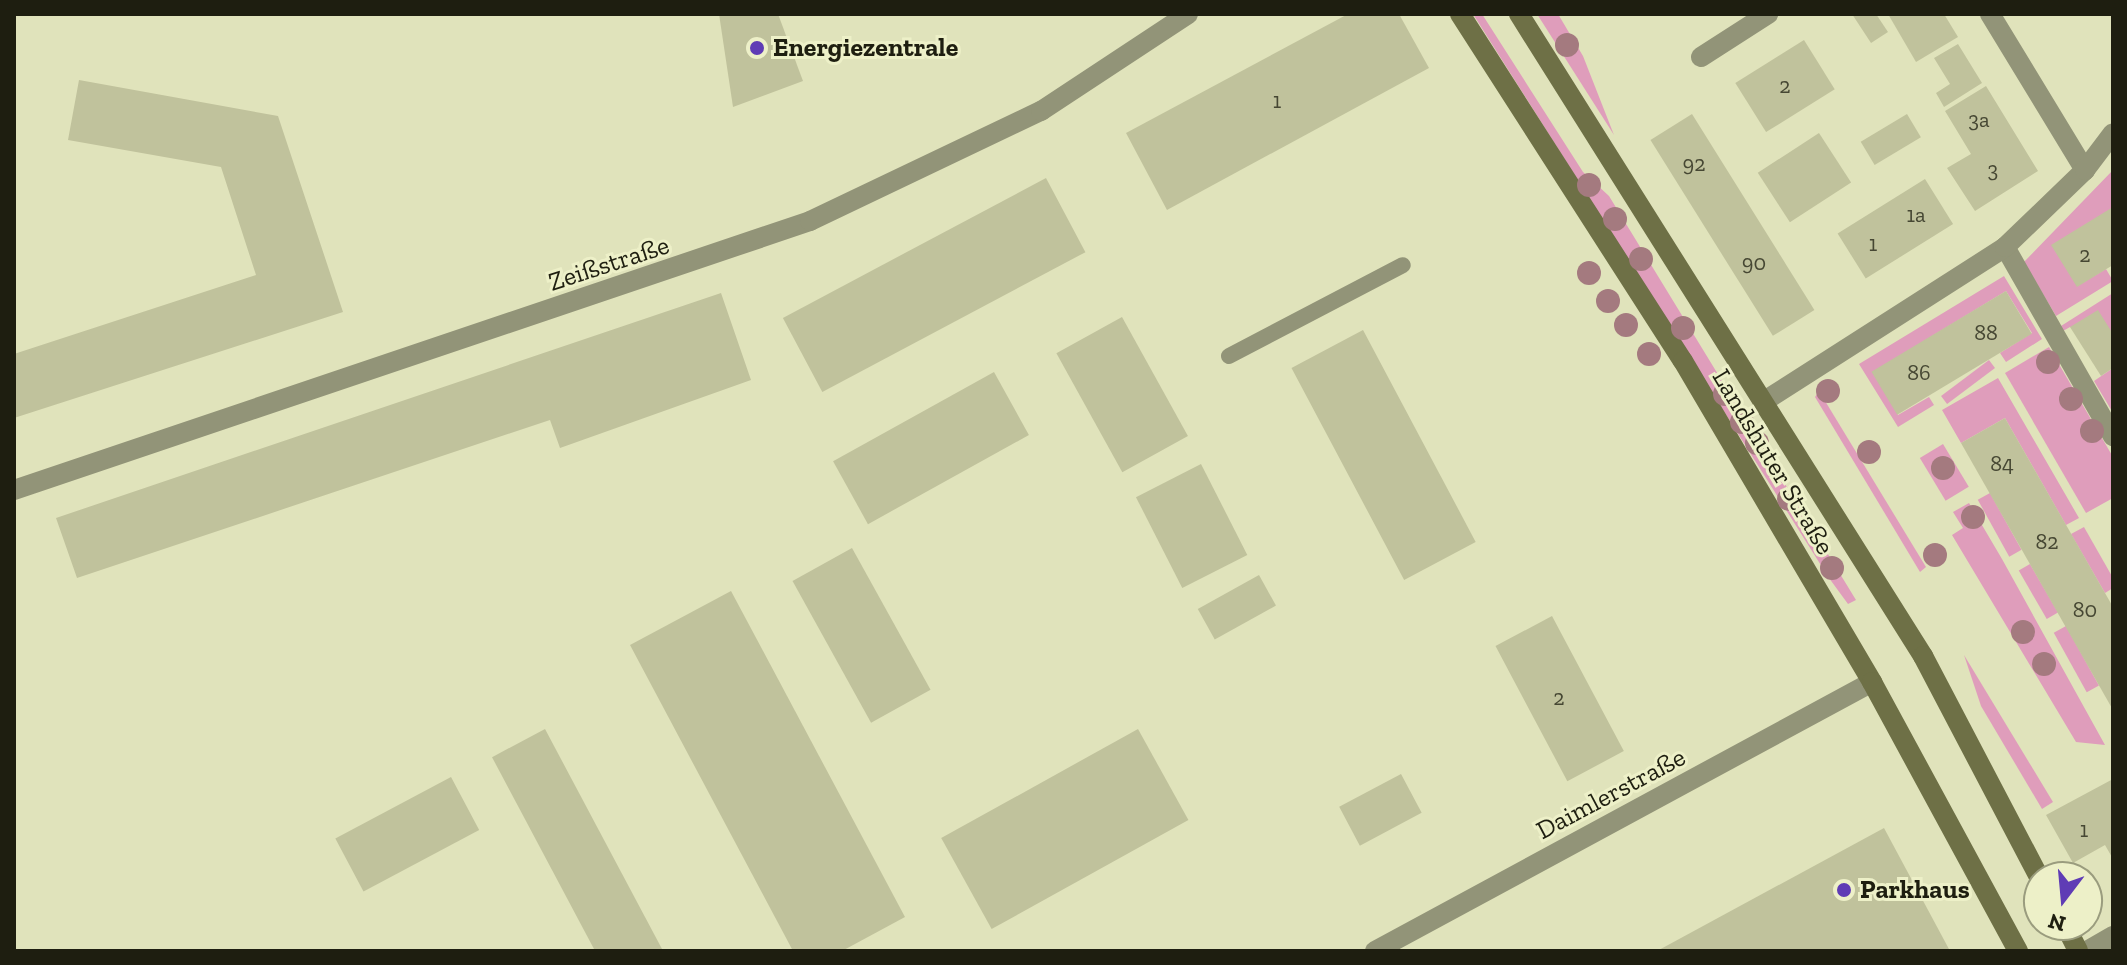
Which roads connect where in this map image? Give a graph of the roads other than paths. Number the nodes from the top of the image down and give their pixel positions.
1 (1188, 14) edge
2 (1460, 14) edge
3 (1519, 14) edge
4 (1768, 14) edge
5 (1990, 14) edge
6 (1701, 57) dead end
7 (2113, 133) edge
8 (2085, 170) junction
9 (2005, 247) junction
10 (1403, 265) dead end
11 (1229, 356) dead end
12 (1766, 400) junction
13 (2113, 436) edge
14 (14, 490) edge
15 (1872, 682) junction
16 (2031, 861) edge
17 (2113, 936) edge
18 (1375, 951) edge
19 (2018, 951) edge
20 (2087, 951) edge

1 - 14 street, Zeißstraße
2 - 15 main road, Landshuter Straße
3 - 12 main road, Landshuter Straße
4 - 6 street
5 - 8 street
7 - 8 street
8 - 9 street
9 - 12 street
9 - 13 street
10 - 11 lane
12 - 16 main road, Landshuter Straße
15 - 18 street, Daimlerstraße
15 - 19 main road, Landshuter Straße
17 - 20 street

